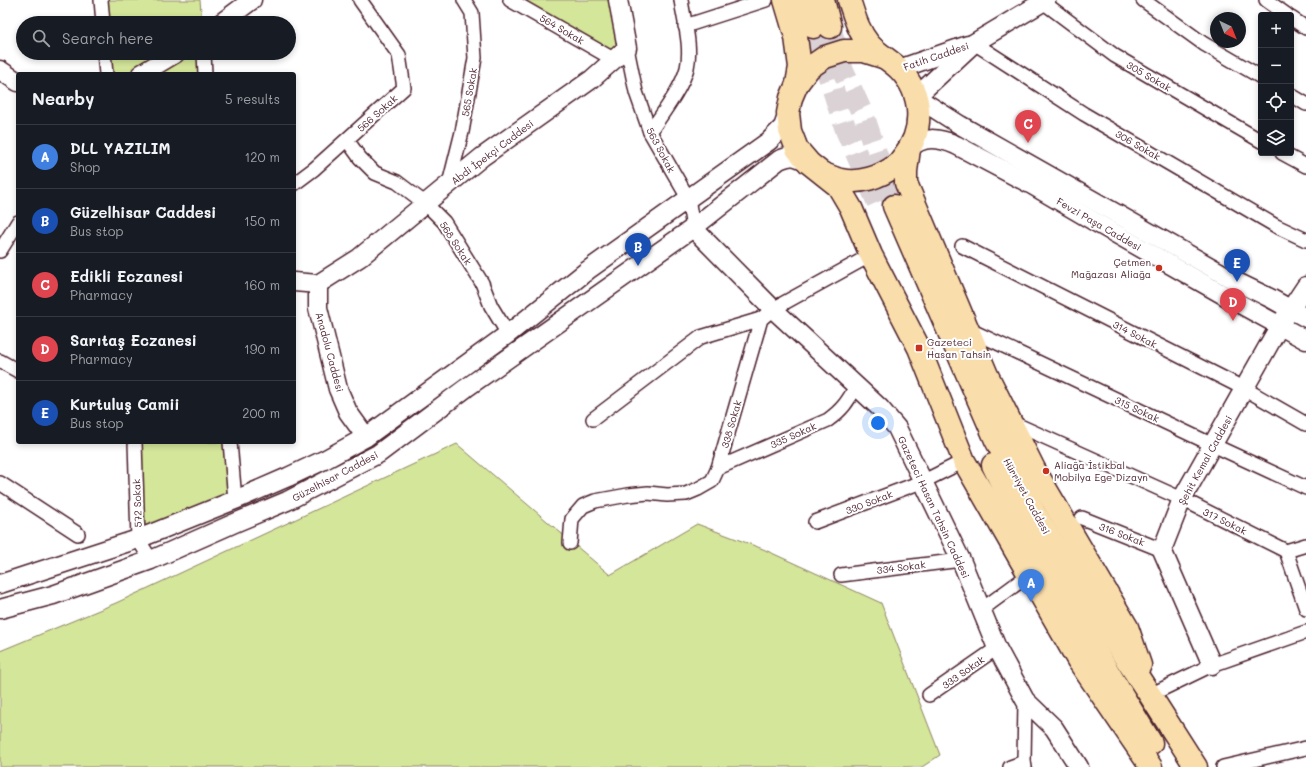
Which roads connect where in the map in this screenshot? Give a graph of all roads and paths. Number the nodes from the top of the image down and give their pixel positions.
1 (101, 0) edge
2 (252, 0) edge
3 (360, 0) edge
4 (464, 0) edge
5 (510, 0) edge
6 (618, 0) edge
7 (681, 0) edge
8 (766, 0) edge
9 (785, 0) edge
10 (806, 0) edge
11 (823, 0) edge
12 (849, 0) edge
13 (1143, 0) edge
14 (1266, 0) edge
15 (1044, 1) edge
16 (1283, 12) edge
17 (102, 16) edge
18 (230, 16) edge
19 (1294, 20) edge
20 (685, 26) junction
21 (1306, 28) edge
22 (974, 43) junction
23 (627, 48) junction
24 (614, 59) junction
25 (105, 60) edge
26 (164, 60) edge
27 (204, 60) edge
28 (891, 63) junction
29 (0, 70) edge
30 (106, 72) edge
31 (144, 72) edge
32 (205, 72) edge
33 (1258, 75) edge
34 (16, 81) edge
35 (797, 84) junction
36 (916, 97) junction
37 (1294, 97) edge
38 (1306, 104) edge
39 (788, 112) junction
40 (650, 132) junction
41 (1258, 139) edge
42 (347, 140) junction
43 (909, 150) junction
44 (1288, 156) edge
45 (1306, 166) edge
46 (816, 169) junction
47 (296, 182) edge
48 (449, 184) junction
49 (688, 198) junction
50 (426, 204) junction
51 (16, 225) edge
52 (693, 228) junction
53 (1306, 240) edge
54 (962, 246) dead end
55 (0, 251) edge
56 (870, 255) junction
57 (296, 282) edge
58 (318, 284) junction
59 (1306, 286) edge
60 (767, 314) junction
61 (1299, 314) edge
62 (1280, 325) junction
63 (968, 329) junction
64 (508, 334) junction
65 (1306, 340) edge
66 (0, 361) edge
67 (16, 370) edge
68 (856, 387) junction
69 (1245, 389) junction
70 (593, 419) dead end
71 (1011, 422) junction
72 (1306, 424) edge
73 (366, 437) junction
74 (135, 444) edge
75 (230, 444) edge
76 (1213, 445) junction
77 (964, 461) junction
78 (718, 468) junction
79 (924, 481) junction
80 (0, 483) edge
81 (1306, 488) edge
82 (1182, 499) junction
83 (235, 500) junction
84 (1082, 518) dead end
85 (815, 522) dead end
86 (78, 534) dead end
87 (138, 539) junction
88 (570, 543) dead end
89 (1306, 544) edge
90 (1162, 550) junction
91 (1286, 551) junction
92 (151, 560) junction
93 (961, 560) junction
94 (1030, 574) junction
95 (841, 575) dead end
96 (0, 584) edge
97 (0, 609) edge
98 (1306, 609) edge
99 (981, 610) junction
100 (1306, 632) edge
101 (997, 648) junction
102 (1212, 664) junction
103 (1150, 695) junction
104 (929, 696) dead end
105 (1025, 700) junction
106 (1306, 748) edge
107 (1025, 764) edge
108 (1010, 767) edge
109 (1079, 767) edge
110 (1151, 767) edge
111 (1166, 767) edge
112 (1196, 767) edge
113 (1223, 767) edge

1 - 17 street
2 - 18 street
3 - 42 street, 566 Sokak
4 - 48 street, 565 Sokak
5 - 24 street, 564 Sokak
6 - 23 street
7 - 20 street
8 - 20 street
9 - 35 highway
10 - 11 highway
12 - 28 highway
13 - 33 street
14 - 16 street
15 - 22 street, Fatih Caddesi
15 - 41 street, 305 Sokak
19 - 21 street
20 - 40 street
22 - 28 street, Fatih Caddesi
22 - 36 street, Fatih Caddesi
22 - 53 street, 306 Sokak
23 - 24 street, Abdi İpekçi Caddesi
23 - 40 street, 563 Sokak
24 - 48 street, Abdi İpekçi Caddesi
25 - 30 street
26 - 31 street
27 - 32 street
28 - 35 highway
28 - 36 highway
29 - 34 street
35 - 39 highway
36 - 43 highway
36 - 61 street, Fevzi Paşa Caddesi
37 - 38 street
39 - 46 highway
39 - 49 street, Güzelhisar Caddesi
40 - 49 street, 563 Sokak
42 - 47 street
42 - 50 street, 568 Sokak
43 - 46 highway
43 - 62 street, Fevzi Paşa Caddesi
43 - 63 highway
44 - 45 street
46 - 52 street, Güzelhisar Caddesi
46 - 56 highway
48 - 50 street, Abdi İpekçi Caddesi
49 - 52 street, 563 Sokak
49 - 64 street, Güzelhisar Caddesi
50 - 58 street, Abdi İpekçi Caddesi
50 - 64 street, 568 Sokak
51 - 55 street
52 - 60 street, Gazeteci Hasan Tahsin Caddesi
52 - 92 street, Güzelhisar Caddesi
54 - 69 street, 314 Sokak
56 - 60 street
56 - 77 highway
57 - 58 street
58 - 73 street, Anadolu Caddesi
59 - 61 street, Şehit Kemal Caddesi
60 - 68 street, Gazeteci Hasan Tahsin Caddesi
60 - 70 street
60 - 78 street, 338 Sokak
61 - 62 street, Şehit Kemal Caddesi
62 - 65 street, Fevzi Paşa Caddesi
62 - 69 street, Şehit Kemal Caddesi
63 - 71 highway
63 - 76 street, 315 Sokak
64 - 73 street, Güzelhisar Caddesi
66 - 67 street
68 - 78 street, 335 Sokak
68 - 79 street, Gazeteci Hasan Tahsin Caddesi
69 - 72 street, 314 Sokak
69 - 76 street, Şehit Kemal Caddesi
71 - 82 street, 317 Sokak
71 - 103 highway
73 - 83 street, Güzelhisar Caddesi
74 - 87 street, 572 Sokak
75 - 83 street
76 - 81 street, 315 Sokak
76 - 82 street, Şehit Kemal Caddesi
77 - 79 street, 330 Sokak
77 - 94 highway
78 - 88 street, 338 Sokak
79 - 85 street, 330 Sokak
79 - 93 street, Gazeteci Hasan Tahsin Caddesi
80 - 86 street
82 - 90 street, Şehit Kemal Caddesi
82 - 91 street, 317 Sokak
83 - 87 street, Güzelhisar Caddesi
84 - 90 street, 316 Sokak
87 - 92 street, 572 Sokak
87 - 96 street, Güzelhisar Caddesi
89 - 91 street
90 - 102 street
91 - 98 street
92 - 97 street, Güzelhisar Caddesi
93 - 95 street, 334 Sokak
93 - 99 street, Gazeteci Hasan Tahsin Caddesi
94 - 99 street
94 - 110 highway
99 - 101 street, Gazeteci Hasan Tahsin Caddesi
100 - 102 street
101 - 104 street, 333 Sokak
101 - 105 street, Gazeteci Hasan Tahsin Caddesi
102 - 103 street
103 - 111 highway, Hürriyet Caddesi
103 - 112 highway, Hürriyet Caddesi
105 - 107 street
105 - 109 street, Gazeteci Hasan Tahsin Caddesi
106 - 113 street
107 - 108 street

